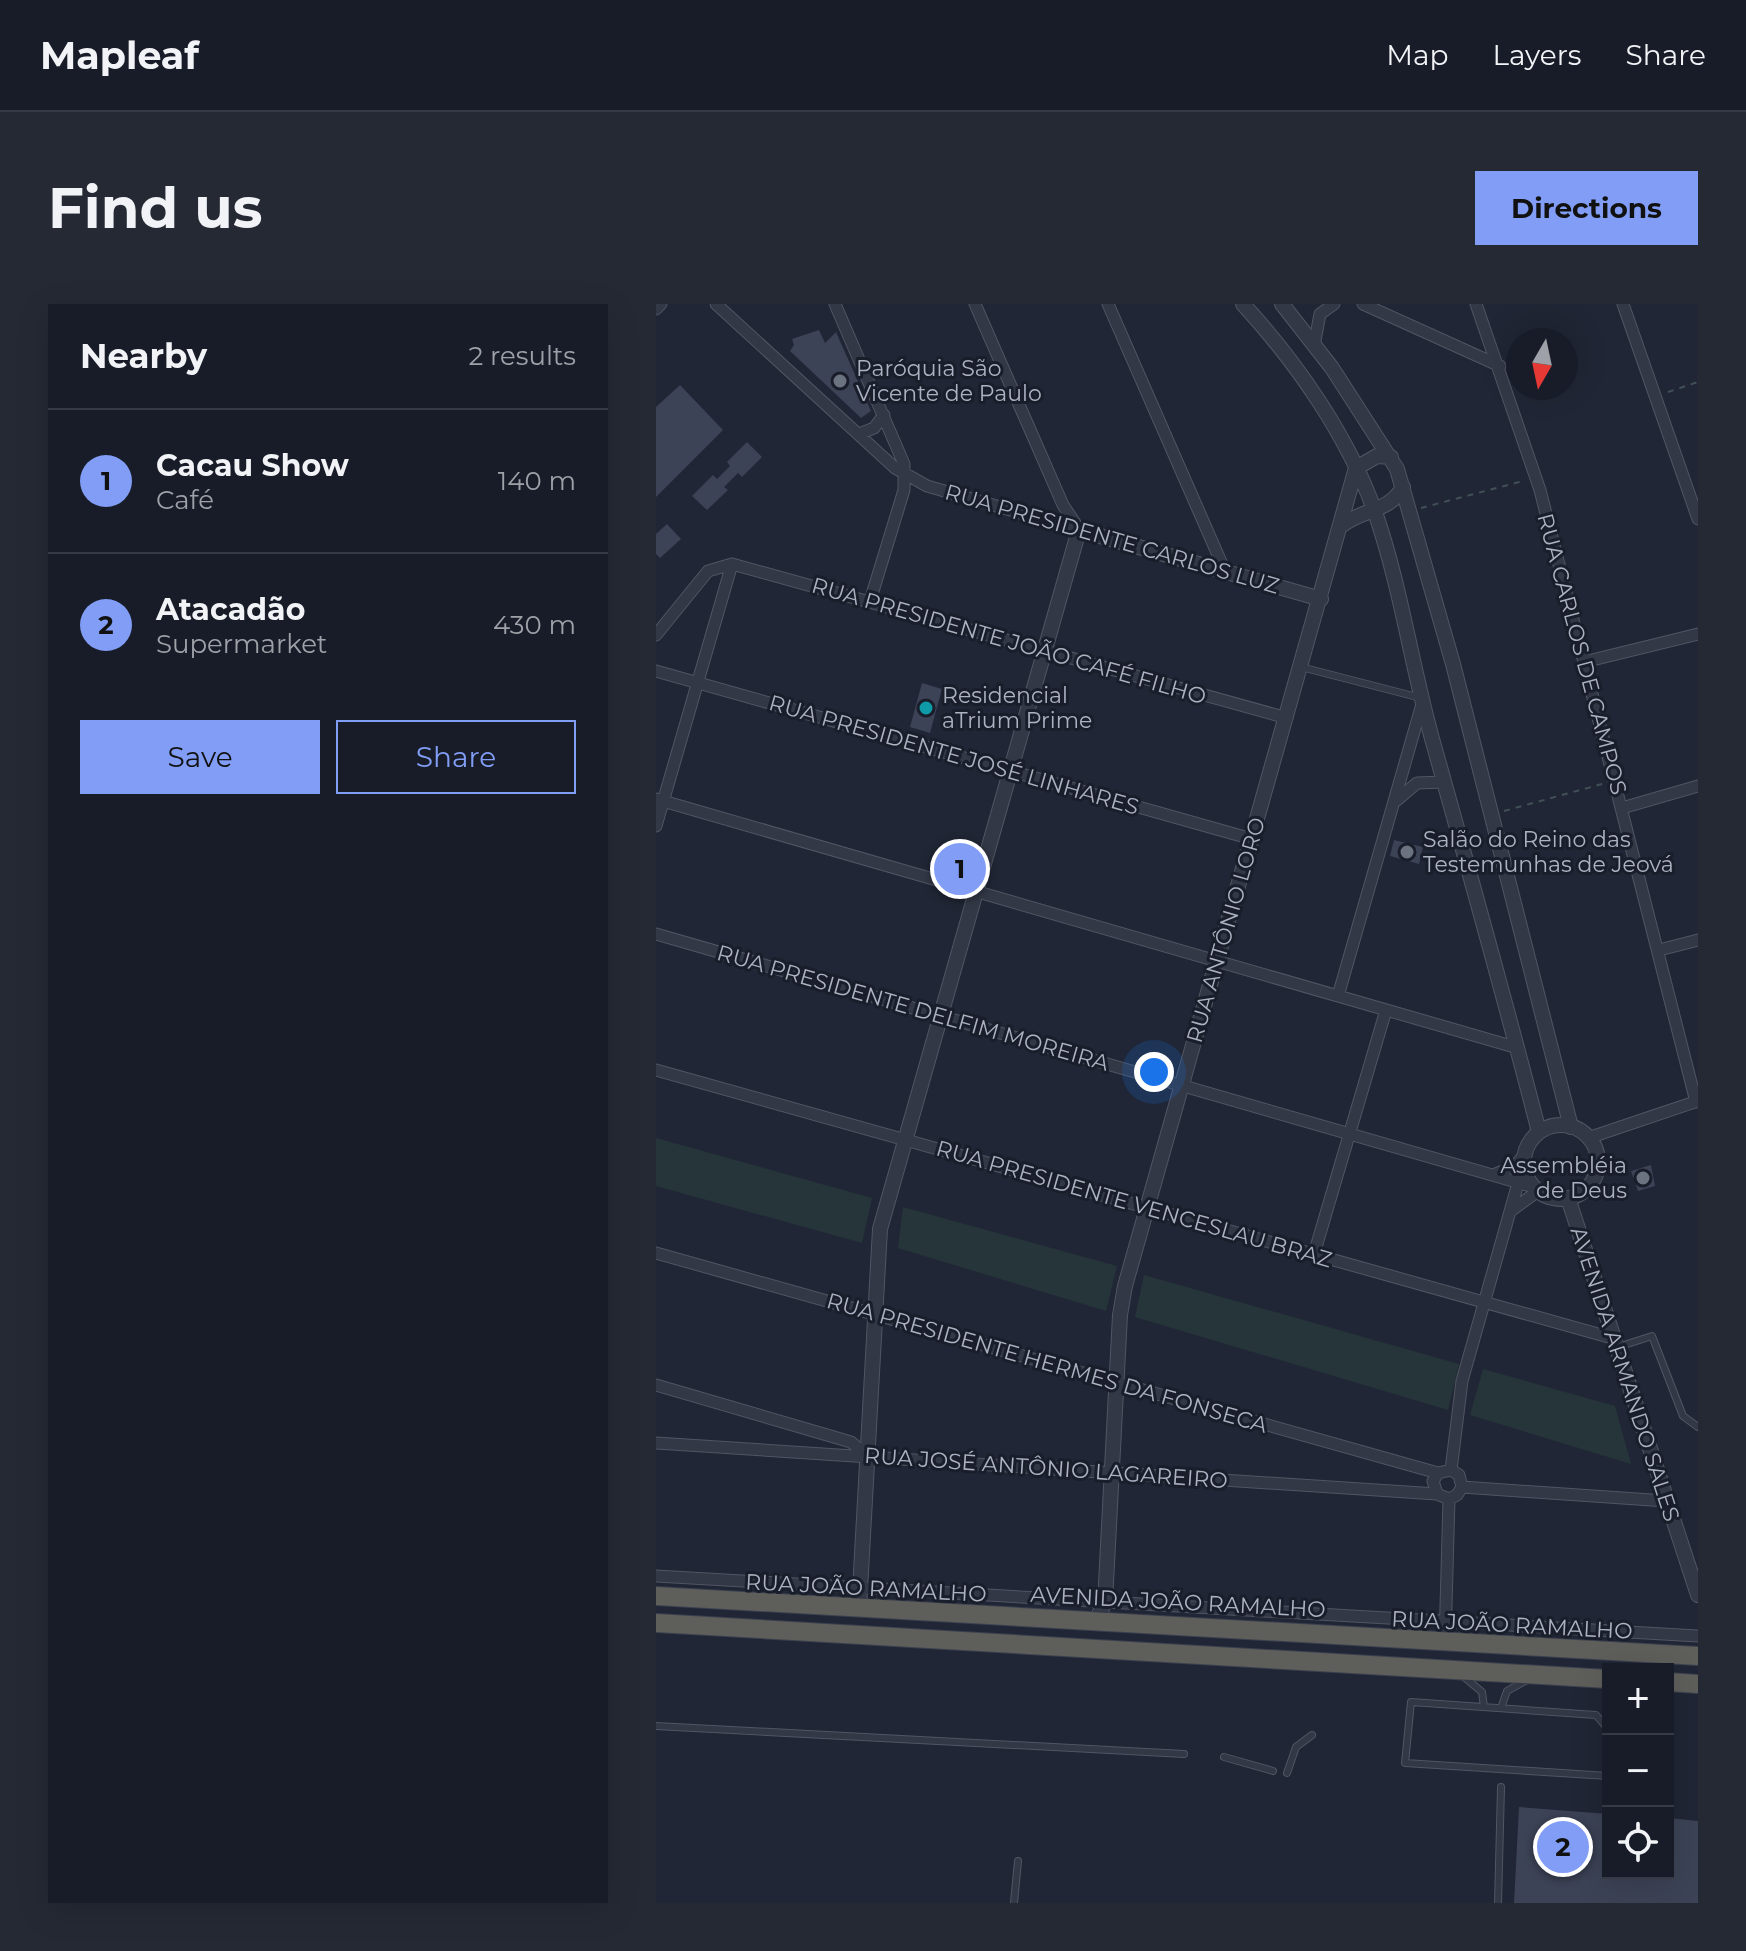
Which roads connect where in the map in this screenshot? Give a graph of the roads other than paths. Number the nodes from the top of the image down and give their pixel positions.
1 (661, 304) edge
2 (716, 304) edge
3 (835, 304) edge
4 (975, 304) edge
5 (1108, 304) edge
6 (1243, 304) edge
7 (1282, 304) edge
8 (1334, 304) edge
9 (1363, 304) edge
10 (1476, 304) edge
11 (1623, 304) edge
12 (656, 309) edge
13 (1314, 346) junction
14 (1500, 366) junction
15 (884, 415) junction
16 (859, 434) junction
17 (1391, 457) junction
18 (1356, 468) junction
19 (905, 474) junction
20 (1403, 487) junction
21 (1374, 510) junction
22 (1698, 519) edge
23 (1341, 526) junction
24 (1079, 530) junction
25 (732, 564) junction
26 (1225, 571) junction
27 (1321, 599) junction
28 (870, 601) junction
29 (1698, 634) edge
30 (656, 635) edge
31 (1045, 651) junction
32 (1584, 662) junction
33 (1301, 667) junction
34 (656, 671) edge
35 (697, 683) junction
36 (1422, 700) junction
37 (1287, 718) junction
38 (1010, 771) junction
39 (1444, 782) junction
40 (1698, 786) edge
41 (660, 800) edge
42 (1394, 803) junction
43 (1622, 808) junction
44 (656, 826) edge
45 (1252, 839) junction
46 (976, 891) junction
47 (656, 934) edge
48 (1698, 940) edge
49 (1659, 950) junction
50 (1218, 961) junction
51 (1338, 996) junction
52 (1386, 1010) junction
53 (940, 1016) junction
54 (1518, 1048) junction
55 (656, 1070) edge
56 (1182, 1086) junction
57 (1697, 1102) edge
58 (1571, 1127) junction
59 (1539, 1132) junction
60 (1349, 1134) junction
61 (1588, 1138) junction
62 (905, 1140) junction
63 (1524, 1158) junction
64 (1492, 1175) junction
65 (1518, 1183) junction
66 (1536, 1189) junction
67 (1568, 1198) junction
68 (1147, 1207) junction
69 (1509, 1214) junction
70 (656, 1253) edge
71 (1314, 1254) junction
72 (1485, 1302) junction
73 (877, 1316) junction
74 (1613, 1343) junction
75 (1116, 1383) junction
76 (656, 1385) edge
77 (1698, 1427) edge
78 (809, 1429) junction
79 (656, 1443) edge
80 (802, 1451) junction
81 (867, 1456) junction
82 (1451, 1470) junction
83 (1112, 1472) junction
84 (1438, 1473) junction
85 (1462, 1487) junction
86 (1437, 1494) junction
87 (1449, 1499) junction
88 (1666, 1501) junction
89 (656, 1576) edge
90 (860, 1588) junction
91 (1698, 1595) edge
92 (656, 1596) edge
93 (1105, 1602) junction
94 (859, 1608) junction
95 (1096, 1621) junction
96 (1446, 1622) junction
97 (656, 1623) edge
98 (1698, 1636) edge
99 (870, 1637) junction
100 (947, 1639) junction
101 (1445, 1642) junction
102 (1698, 1656) edge
103 (1445, 1669) junction
104 (1541, 1675) junction
105 (1602, 1679) edge
106 (1674, 1682) edge
107 (1698, 1684) edge
108 (1484, 1707) junction
109 (1501, 1708) junction
110 (1602, 1722) edge
111 (656, 1726) edge
112 (1312, 1735) dead end
113 (1184, 1754) dead end
114 (1224, 1757) dead end
115 (1273, 1771) dead end
116 (1287, 1773) dead end
117 (1602, 1776) edge
118 (1501, 1787) dead end
119 (1018, 1861) dead end
120 (1014, 1903) edge
121 (1498, 1903) edge

1 - 12 street
2 - 16 street, RUA PRESIDENTE CARLOS LUZ
3 - 15 street
4 - 24 street
5 - 26 street
6 - 18 street
7 - 13 street
8 - 13 street
9 - 14 street
10 - 14 street, RUA CARLOS DE CAMPOS
11 - 22 street
13 - 17 street
14 - 32 street, RUA CARLOS DE CAMPOS
15 - 16 street
15 - 19 street
16 - 19 street, RUA PRESIDENTE CARLOS LUZ
17 - 18 street
17 - 20 street
18 - 21 street
18 - 23 street, RUA ANTÔNIO LORO
19 - 24 street, RUA PRESIDENTE CARLOS LUZ
19 - 28 street
20 - 21 street
20 - 58 street
21 - 23 street
21 - 36 street
23 - 27 street, RUA ANTÔNIO LORO
24 - 26 street, RUA PRESIDENTE CARLOS LUZ
24 - 31 street
25 - 28 street, RUA PRESIDENTE JOÃO CAFÉ FILHO
25 - 30 street
25 - 35 street
26 - 27 street, RUA PRESIDENTE CARLOS LUZ
27 - 33 street, RUA ANTÔNIO LORO
28 - 31 street, RUA PRESIDENTE JOÃO CAFÉ FILHO
29 - 32 street
31 - 37 street, RUA PRESIDENTE JOÃO CAFÉ FILHO
31 - 38 street
32 - 43 street, RUA CARLOS DE CAMPOS
33 - 36 lane
33 - 37 street, RUA ANTÔNIO LORO
34 - 35 street, RUA PRESIDENTE JOSÉ LINHARES
35 - 38 street, RUA PRESIDENTE JOSÉ LINHARES
35 - 41 street
36 - 39 street
36 - 42 street
37 - 45 street, RUA ANTÔNIO LORO
38 - 45 street, RUA PRESIDENTE JOSÉ LINHARES
38 - 46 street
39 - 42 street
39 - 54 street
40 - 43 street
41 - 44 street
41 - 46 street
42 - 51 street
43 - 49 street, RUA CARLOS DE CAMPOS
45 - 50 street, RUA ANTÔNIO LORO
46 - 50 street
46 - 53 street
47 - 53 street, RUA PRESIDENTE DELFIM MOREIRA
48 - 49 street
49 - 57 street, RUA CARLOS DE CAMPOS
50 - 51 street
50 - 56 street, RUA ANTÔNIO LORO
51 - 52 street
52 - 54 street
52 - 60 street
53 - 56 street, RUA PRESIDENTE DELFIM MOREIRA
53 - 62 street
54 - 59 street
55 - 62 street, RUA PRESIDENTE VENCESLAU BRAZ
56 - 60 street, RUA PRESIDENTE DELFIM MOREIRA
56 - 68 street, RUA ANTÔNIO LORO
57 - 61 street
58 - 59 street
58 - 61 street
59 - 63 street
60 - 64 street, RUA PRESIDENTE DELFIM MOREIRA
60 - 71 street
61 - 67 street
62 - 68 street, RUA PRESIDENTE VENCESLAU BRAZ
62 - 73 street
63 - 64 street
63 - 65 street
63 - 66 street
64 - 65 street, RUA PRESIDENTE DELFIM MOREIRA
65 - 66 street, RUA PRESIDENTE DELFIM MOREIRA
65 - 69 street
66 - 67 street
66 - 69 street
67 - 74 street, AVENIDA ARMANDO SALES
68 - 71 street, RUA PRESIDENTE VENCESLAU BRAZ
68 - 75 street, RUA ANTÔNIO LORO
69 - 72 street
70 - 73 street, RUA PRESIDENTE HERMES DA FONSECA
71 - 72 street, RUA PRESIDENTE VENCESLAU BRAZ
72 - 74 street, RUA PRESIDENTE VENCESLAU BRAZ
72 - 82 street
73 - 75 street, RUA PRESIDENTE HERMES DA FONSECA
73 - 81 street
74 - 77 lane
74 - 88 street, AVENIDA ARMANDO SALES
75 - 83 street, RUA ANTÔNIO LORO
75 - 84 street, RUA PRESIDENTE HERMES DA FONSECA
76 - 78 street
78 - 80 street
78 - 81 street
79 - 80 street, RUA JOSÉ ANTÔNIO LAGAREIRO
80 - 81 street, RUA JOSÉ ANTÔNIO LAGAREIRO
81 - 83 street, RUA JOSÉ ANTÔNIO LAGAREIRO
81 - 90 street
82 - 84 street
82 - 85 street
83 - 86 street, RUA JOSÉ ANTÔNIO LAGAREIRO
83 - 93 street, RUA ANTÔNIO LORO
84 - 86 street
85 - 87 street
85 - 88 street
86 - 87 street
87 - 96 street
88 - 91 street, AVENIDA ARMANDO SALES
89 - 90 street, RUA JOÃO RAMALHO
90 - 93 street, RUA JOÃO RAMALHO
90 - 94 street
92 - 94 highway, AVENIDA JOÃO RAMALHO
93 - 95 street, RUA ANTÔNIO LORO
93 - 96 street, RUA JOÃO RAMALHO
94 - 95 highway, AVENIDA JOÃO RAMALHO
94 - 99 highway
95 - 100 highway
95 - 101 highway, AVENIDA JOÃO RAMALHO
96 - 98 street, RUA JOÃO RAMALHO
96 - 101 street
97 - 99 highway
99 - 100 highway
100 - 103 highway
101 - 102 highway, AVENIDA JOÃO RAMALHO
103 - 104 highway
103 - 108 lane
104 - 105 highway
104 - 109 lane
106 - 107 highway
108 - 109 lane
108 - 117 lane
109 - 110 lane
111 - 113 lane
112 - 116 lane
114 - 115 lane
118 - 121 lane
119 - 120 lane

